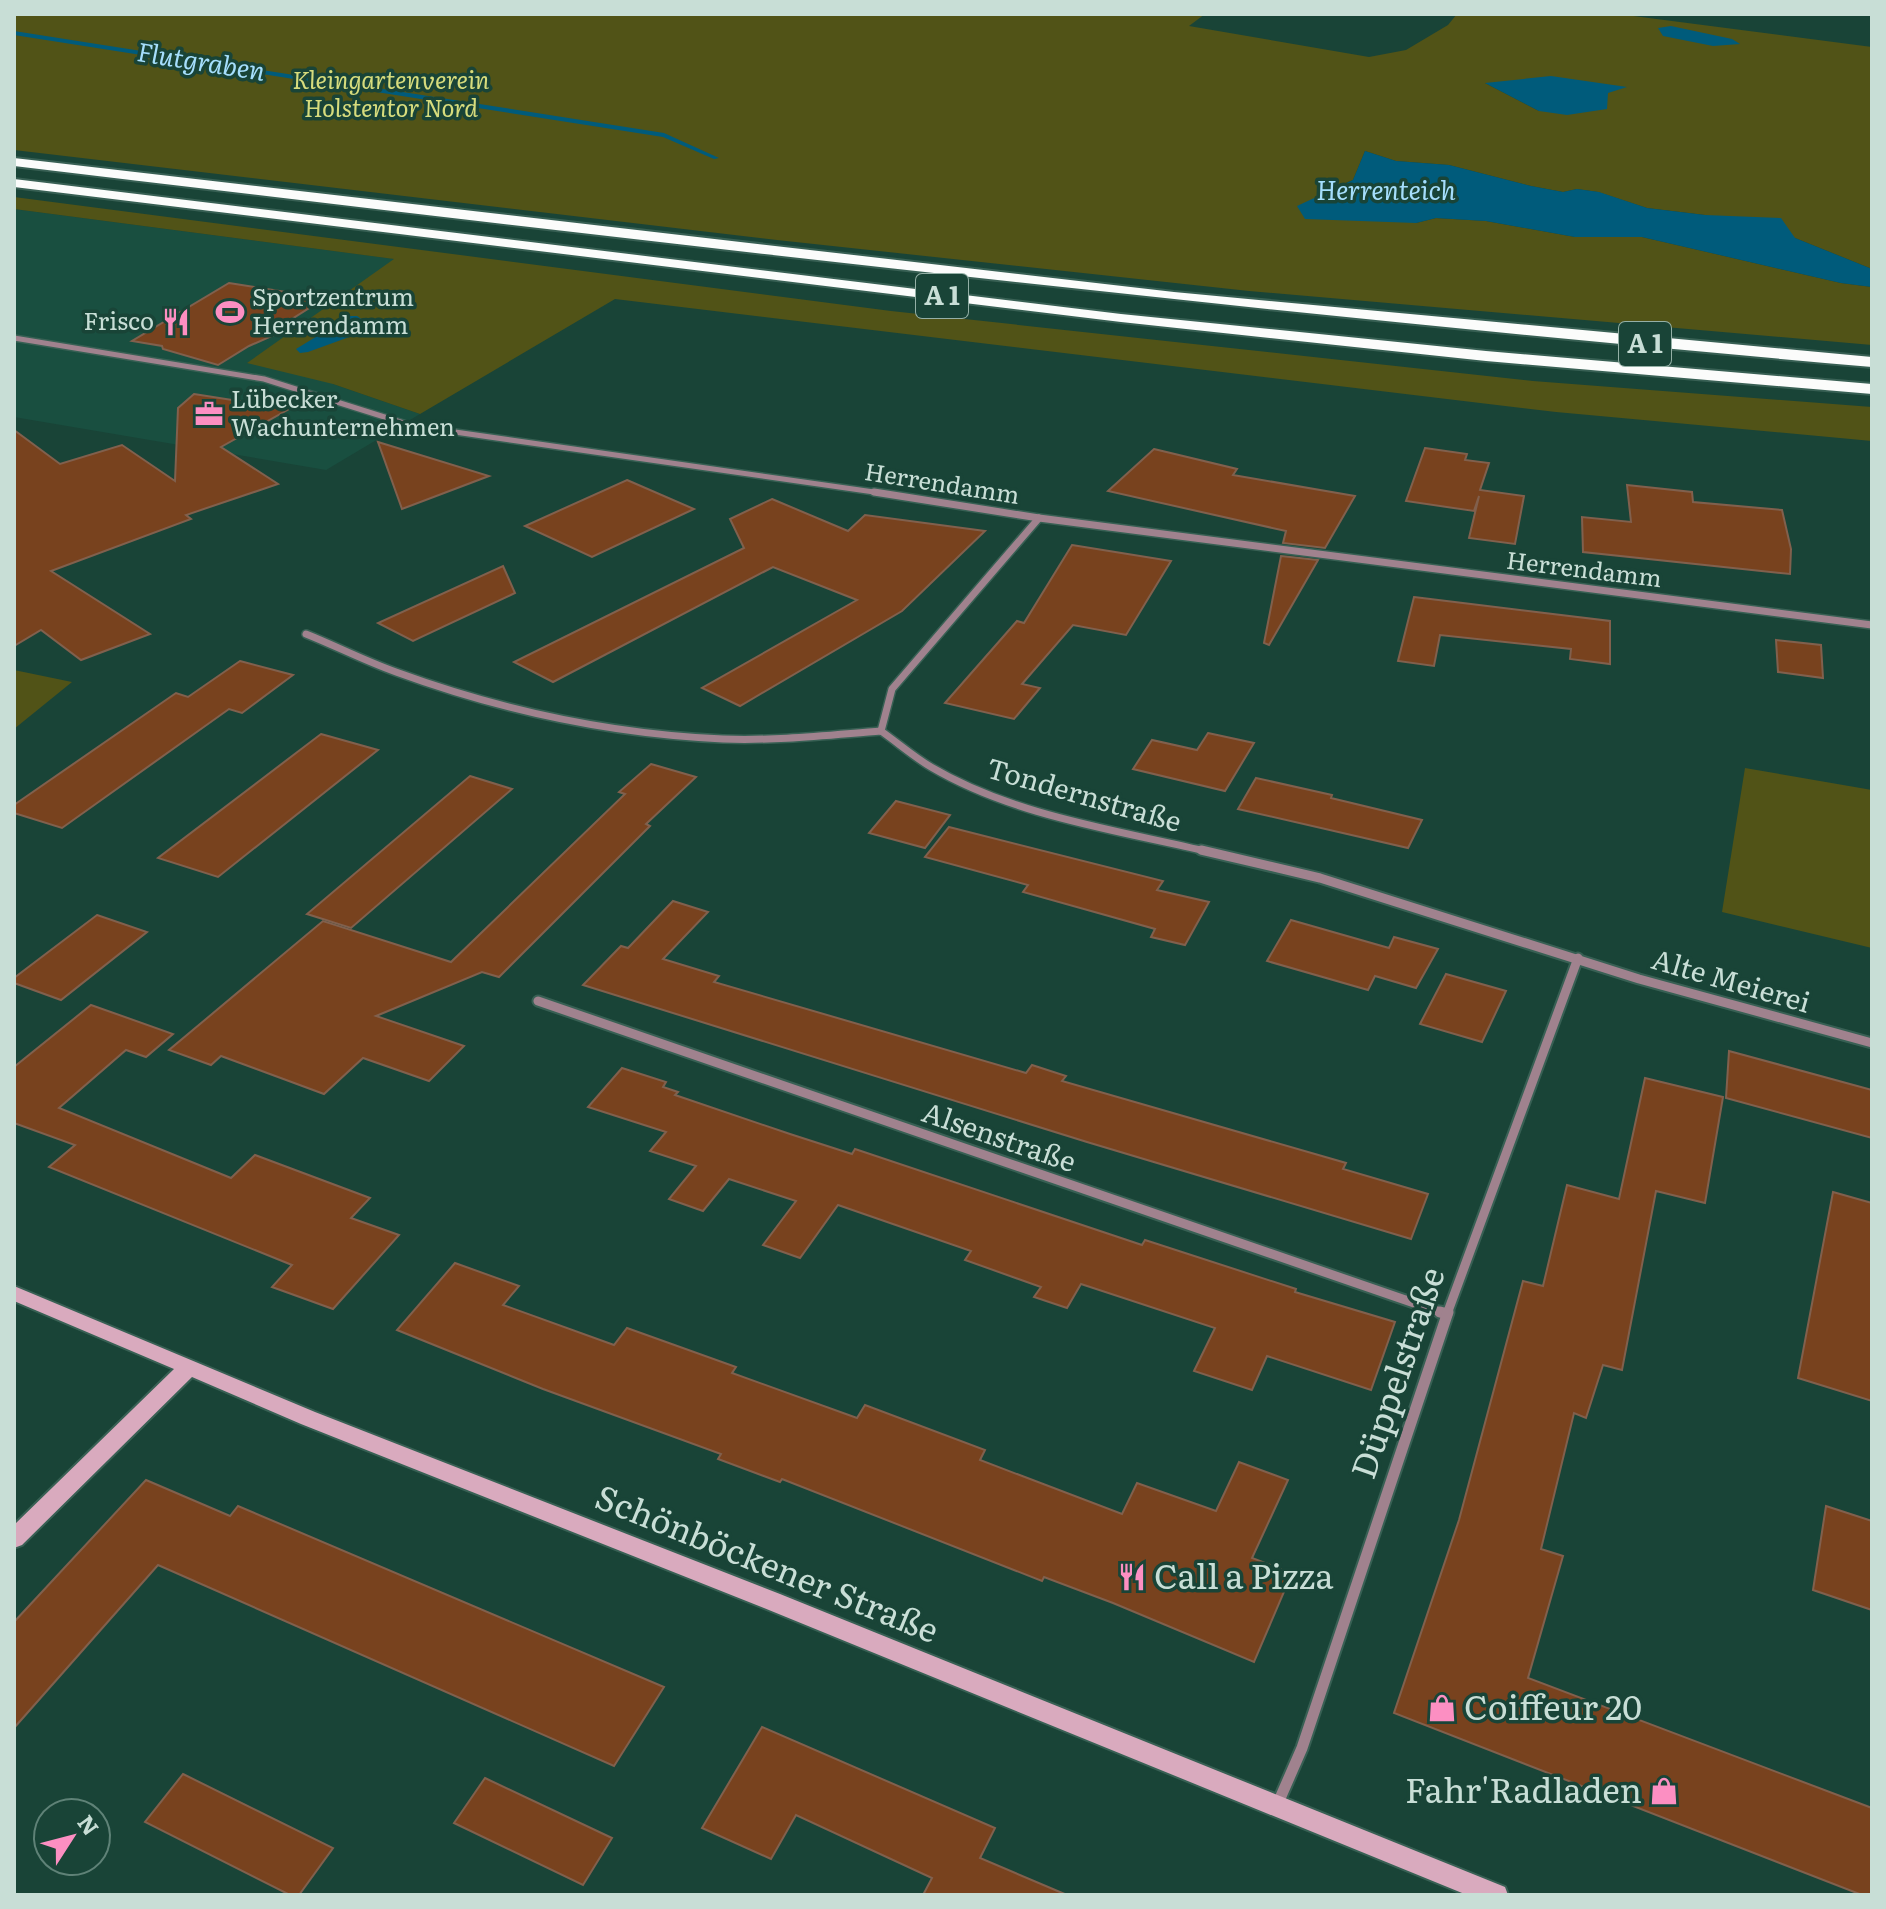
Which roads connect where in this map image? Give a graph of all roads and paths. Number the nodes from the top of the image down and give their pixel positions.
1 (14, 162) edge
2 (14, 183) edge
3 (1419, 323) junction
4 (14, 338) edge
5 (1872, 351) edge
6 (1872, 362) edge
7 (1872, 389) edge
8 (1039, 518) junction
9 (1872, 625) edge
10 (306, 634) dead end
11 (881, 731) junction
12 (1578, 958) junction
13 (538, 1001) dead end
14 (1872, 1043) edge
15 (14, 1293) edge
16 (1447, 1314) junction
17 (188, 1368) junction
18 (14, 1539) edge
19 (1276, 1808) junction
20 (1496, 1895) edge

1 - 3 highway, A 1
2 - 7 highway, A 1
3 - 5 highway
3 - 6 highway, A 1
4 - 8 street, Herrendamm
8 - 9 street, Herrendamm
8 - 11 street
10 - 11 street
11 - 12 street, Tondernstraße
12 - 14 street, Alte Meierei
12 - 16 street, Düppelstraße
13 - 16 street, Alsenstraße
15 - 17 main road, Schönböckener Straße
16 - 19 street, Düppelstraße
17 - 18 main road
17 - 19 main road, Schönböckener Straße
19 - 20 main road, Schönböckener Straße

